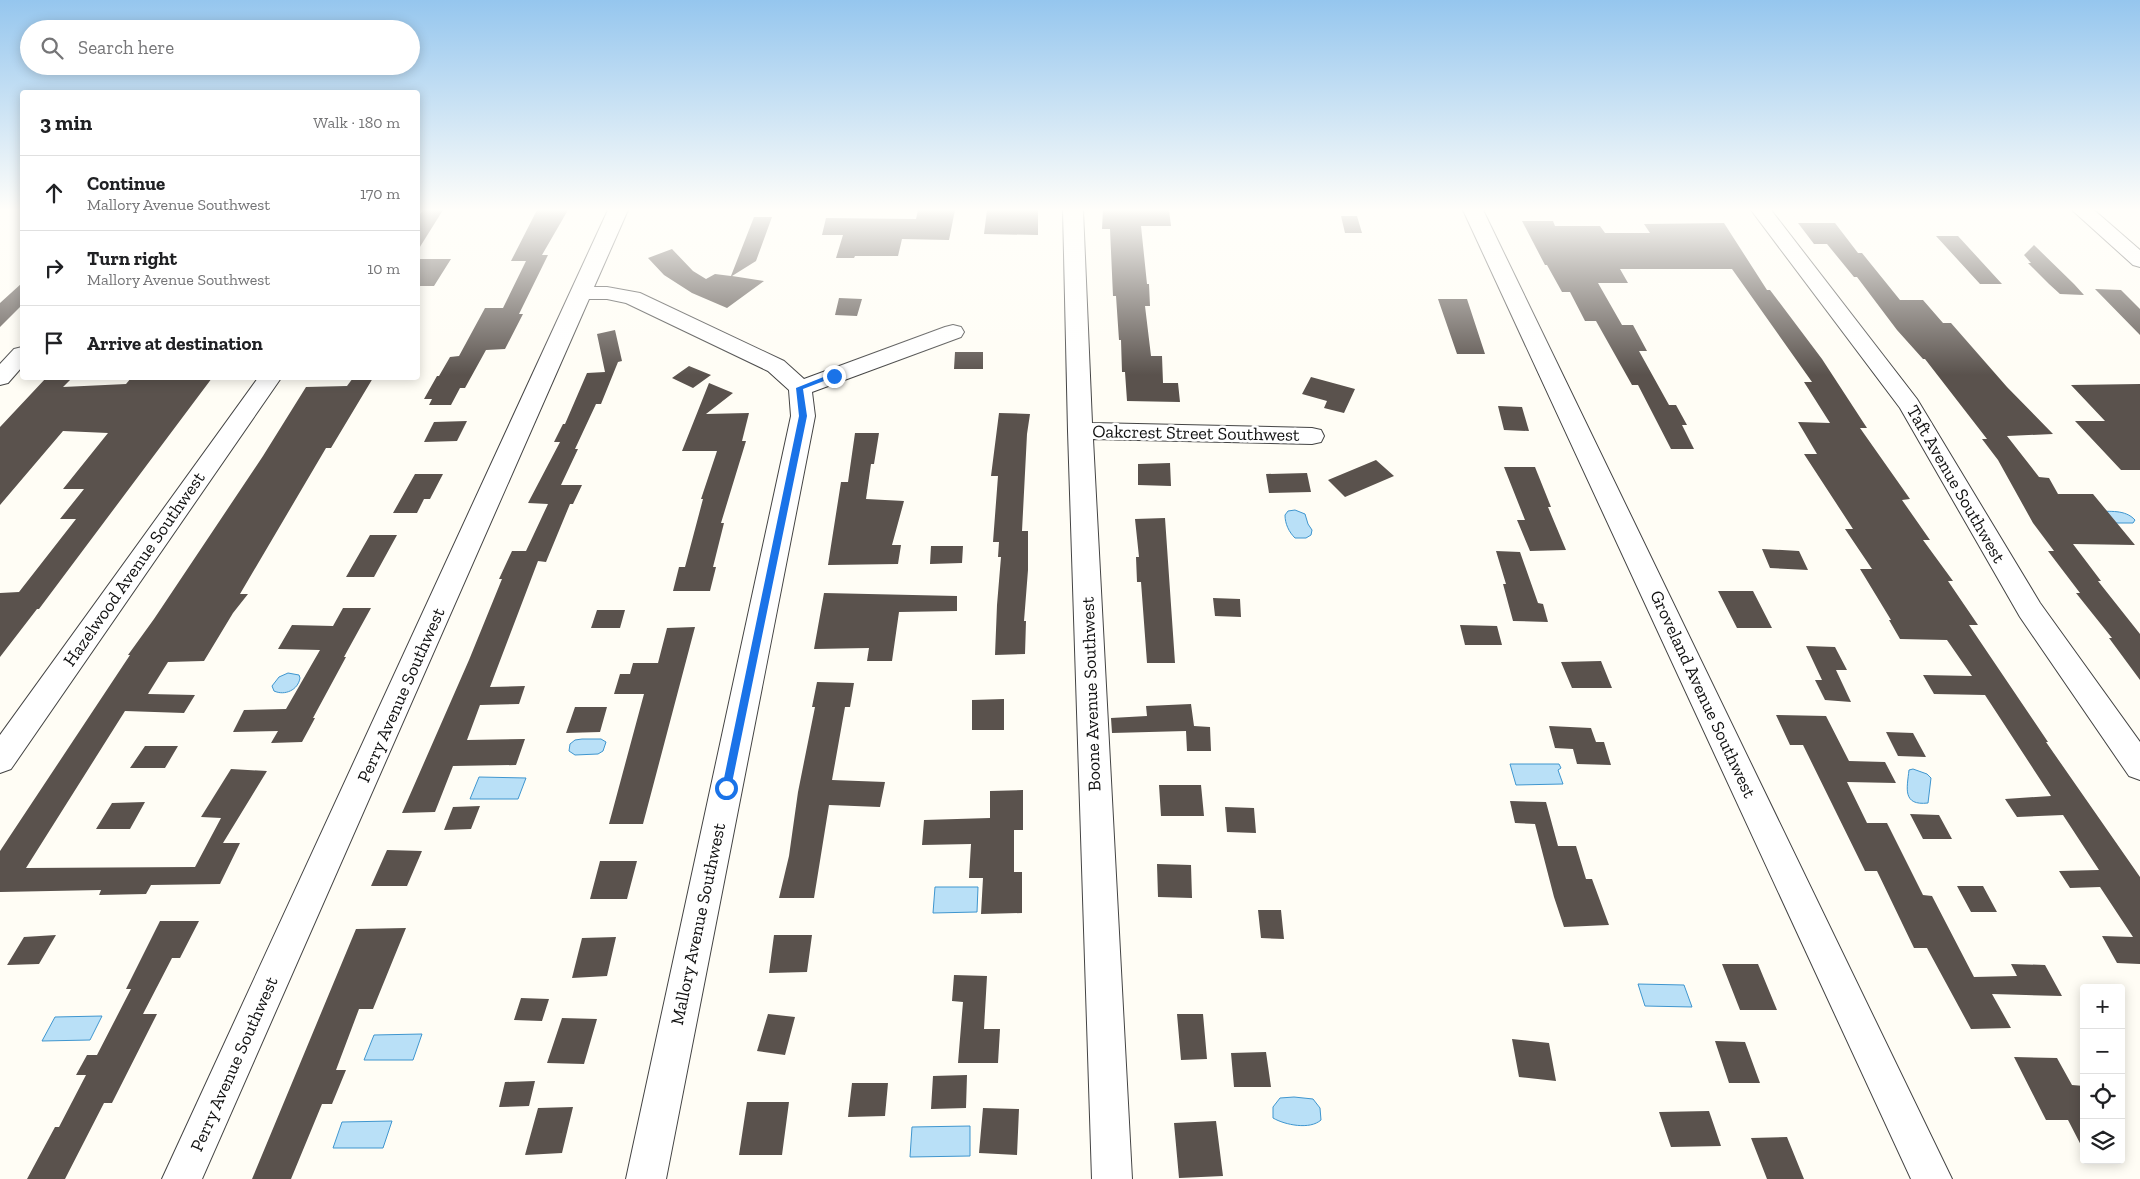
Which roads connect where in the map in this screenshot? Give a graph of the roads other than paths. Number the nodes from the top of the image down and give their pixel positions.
1 (594, 265) edge
2 (1075, 265) edge
3 (1499, 265) edge
4 (1802, 265) edge
5 (582, 293) junction
6 (953, 332) dead end
7 (20, 356) edge
8 (0, 378) edge
9 (268, 380) edge
10 (800, 388) junction
11 (1080, 431) junction
12 (1312, 436) dead end
13 (0, 760) edge
14 (2140, 767) edge
15 (182, 1179) edge
16 (646, 1179) edge
17 (1112, 1179) edge
18 (1932, 1179) edge

1 - 5 street, Perry Avenue Southwest
2 - 11 street, Boone Avenue Southwest
3 - 18 street, Groveland Avenue Southwest
4 - 14 street, Taft Avenue Southwest
5 - 10 street
5 - 15 street, Perry Avenue Southwest
6 - 10 street
7 - 8 street
9 - 13 street, Hazelwood Avenue Southwest
10 - 16 street, Mallory Avenue Southwest
11 - 12 street, Oakcrest Street Southwest
11 - 17 street, Boone Avenue Southwest

